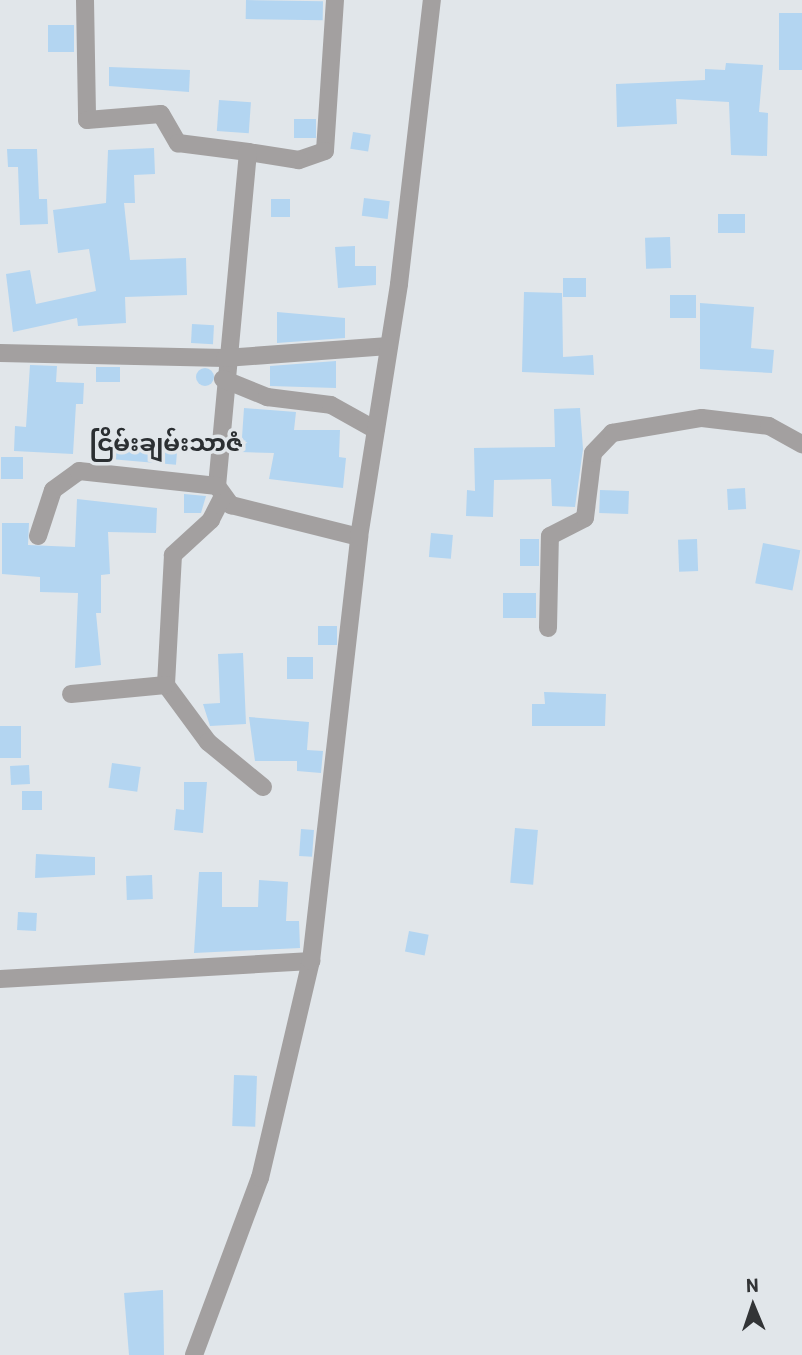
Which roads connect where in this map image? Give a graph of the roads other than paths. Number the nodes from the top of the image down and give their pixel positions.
1 (85, 0) edge
2 (335, 0) edge
3 (432, 0) edge
4 (248, 152) junction
5 (389, 346) junction
6 (0, 353) edge
7 (225, 358) junction
8 (223, 379) junction
9 (376, 430) junction
10 (802, 444) edge
11 (220, 492) junction
12 (38, 536) dead end
13 (359, 537) junction
14 (548, 628) dead end
15 (166, 685) junction
16 (71, 694) dead end
17 (263, 787) dead end
18 (311, 961) junction
19 (0, 979) edge
20 (194, 1355) edge

1 - 4 street
2 - 4 street
3 - 5 street
4 - 7 street
5 - 7 street
5 - 9 street
6 - 7 street
7 - 8 street
8 - 9 street
8 - 11 street
9 - 13 street
10 - 14 street
11 - 12 street
11 - 13 street
11 - 15 street
13 - 18 street
15 - 16 street
15 - 17 street
18 - 19 street
18 - 20 street

